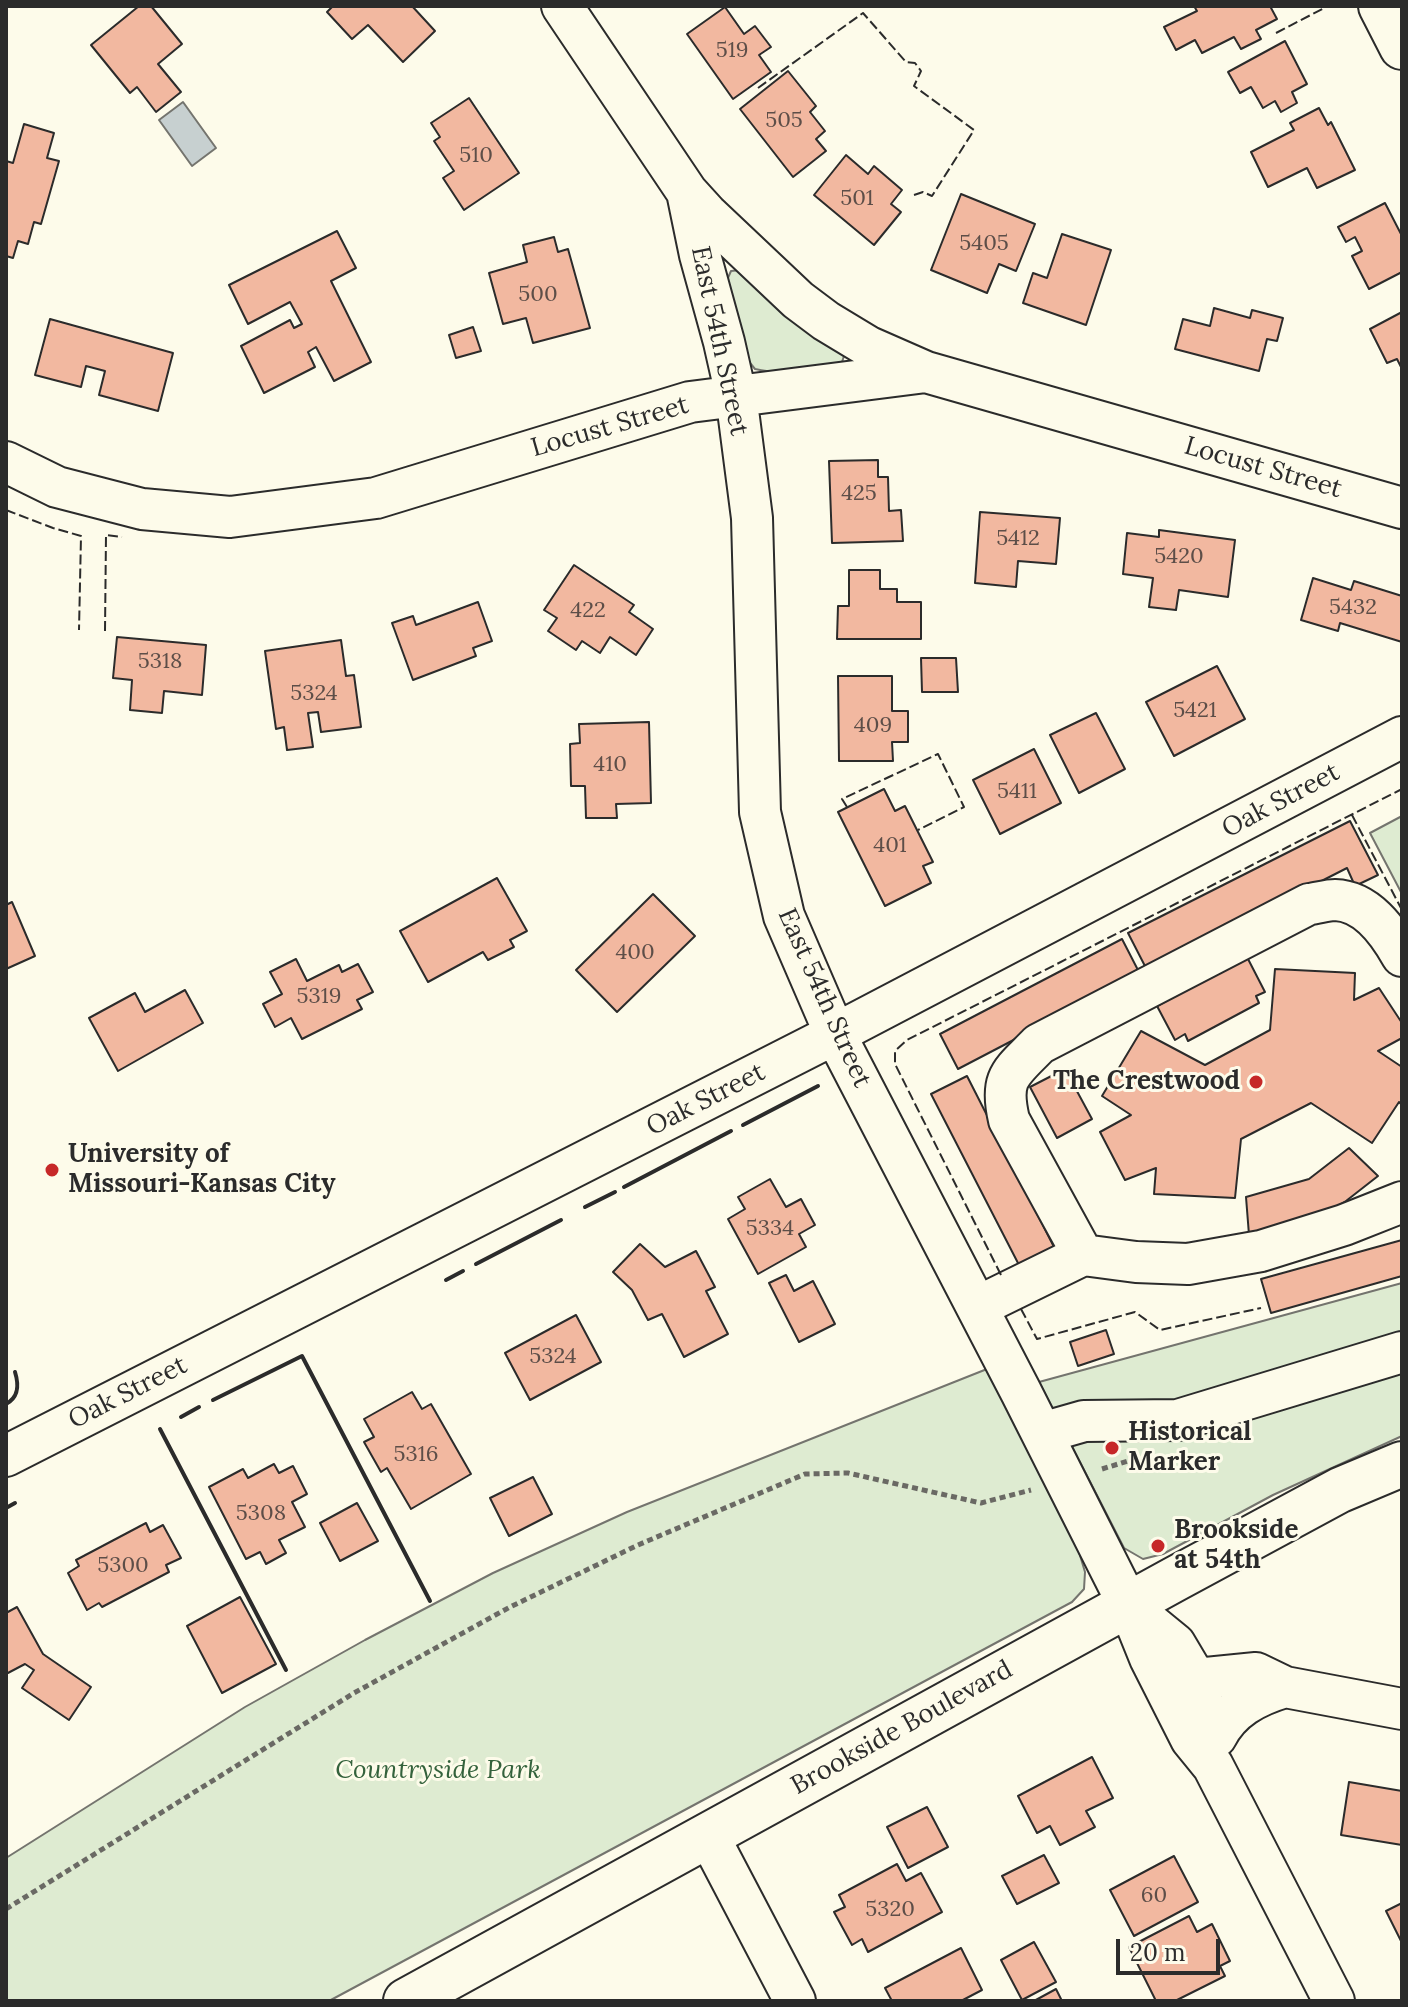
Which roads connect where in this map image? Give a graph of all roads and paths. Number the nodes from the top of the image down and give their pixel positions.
1 (562, 6) edge
2 (1381, 6) edge
3 (1402, 47) edge
4 (687, 192) junction
5 (926, 372) junction
6 (736, 395) junction
7 (6, 462) edge
8 (1402, 508) edge
9 (1402, 737) edge
10 (1402, 956) edge
11 (835, 1034) junction
12 (1402, 1202) edge
13 (1083, 1255) junction
14 (977, 1307) junction
15 (1402, 1352) edge
16 (1042, 1433) junction
17 (6, 1456) edge
18 (1402, 1464) edge
19 (805, 1474) dead end
20 (1129, 1606) junction
21 (1194, 1676) junction
22 (1285, 1687) junction
23 (1402, 1709) edge
24 (1214, 1752) junction
25 (708, 1835) junction
26 (6, 1909) edge
27 (406, 2001) edge
28 (795, 2001) edge
29 (1334, 2001) edge

1 - 4 street, East 54th Street
2 - 3 main road
4 - 5 street, East 54th Street
4 - 6 street, East 54th Street
5 - 6 street, Locust Street
5 - 8 street, Locust Street
6 - 7 street, Locust Street
6 - 11 street, East 54th Street
9 - 11 street, Oak Street
10 - 13 street
11 - 14 street, East 54th Street
11 - 17 street, Oak Street
12 - 13 street
13 - 14 street
14 - 16 street, East 54th Street
15 - 16 street
16 - 20 street, East 54th Street
18 - 20 main road, Brookside Boulevard
19 - 26 path
20 - 21 street, East 54th Street
20 - 24 street, East 54th Street
20 - 25 main road, Brookside Boulevard
21 - 22 street
21 - 24 street, East 54th Street
22 - 23 street
22 - 24 street
24 - 29 street, East 54th Street
25 - 27 main road, Brookside Boulevard
25 - 28 street

